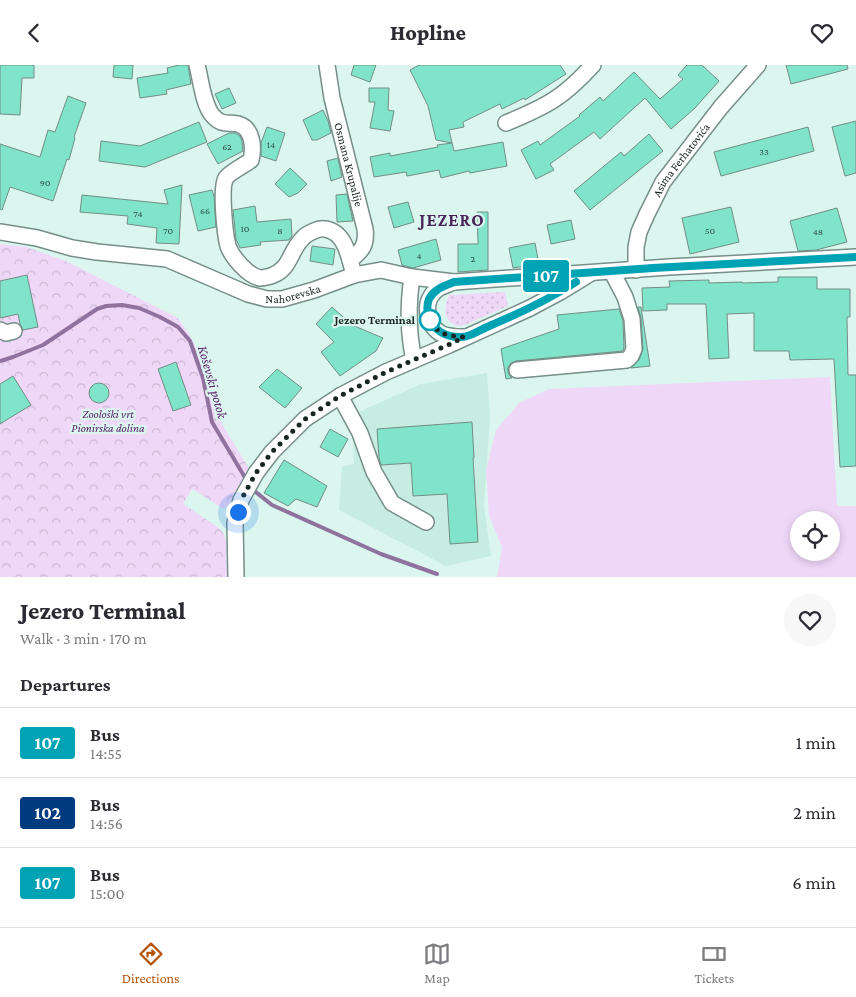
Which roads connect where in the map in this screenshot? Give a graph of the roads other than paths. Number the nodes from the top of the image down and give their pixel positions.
1 (197, 65) edge
2 (328, 65) edge
3 (593, 65) edge
4 (758, 65) edge
5 (506, 123) dead end
6 (0, 232) edge
7 (856, 257) edge
8 (352, 267) junction
9 (636, 269) junction
10 (612, 272) junction
11 (592, 273) junction
12 (412, 277) junction
13 (454, 282) junction
14 (464, 337) junction
15 (414, 359) junction
16 (517, 370) dead end
17 (340, 396) junction
18 (426, 522) dead end
19 (236, 577) edge

1 - 8 street
2 - 8 street, Osmana Krupalije
3 - 5 street
4 - 9 street, Asima Ferhatovića
6 - 8 street, Nahorevska
7 - 9 street, Nahorevska
8 - 12 street, Nahorevska
9 - 10 street, Nahorevska
10 - 11 street, Nahorevska
10 - 16 street
11 - 13 street, Nahorevska
11 - 14 street
12 - 13 street, Nahorevska
12 - 15 street
13 - 14 street
14 - 15 street
15 - 17 street
17 - 18 street
17 - 19 street

